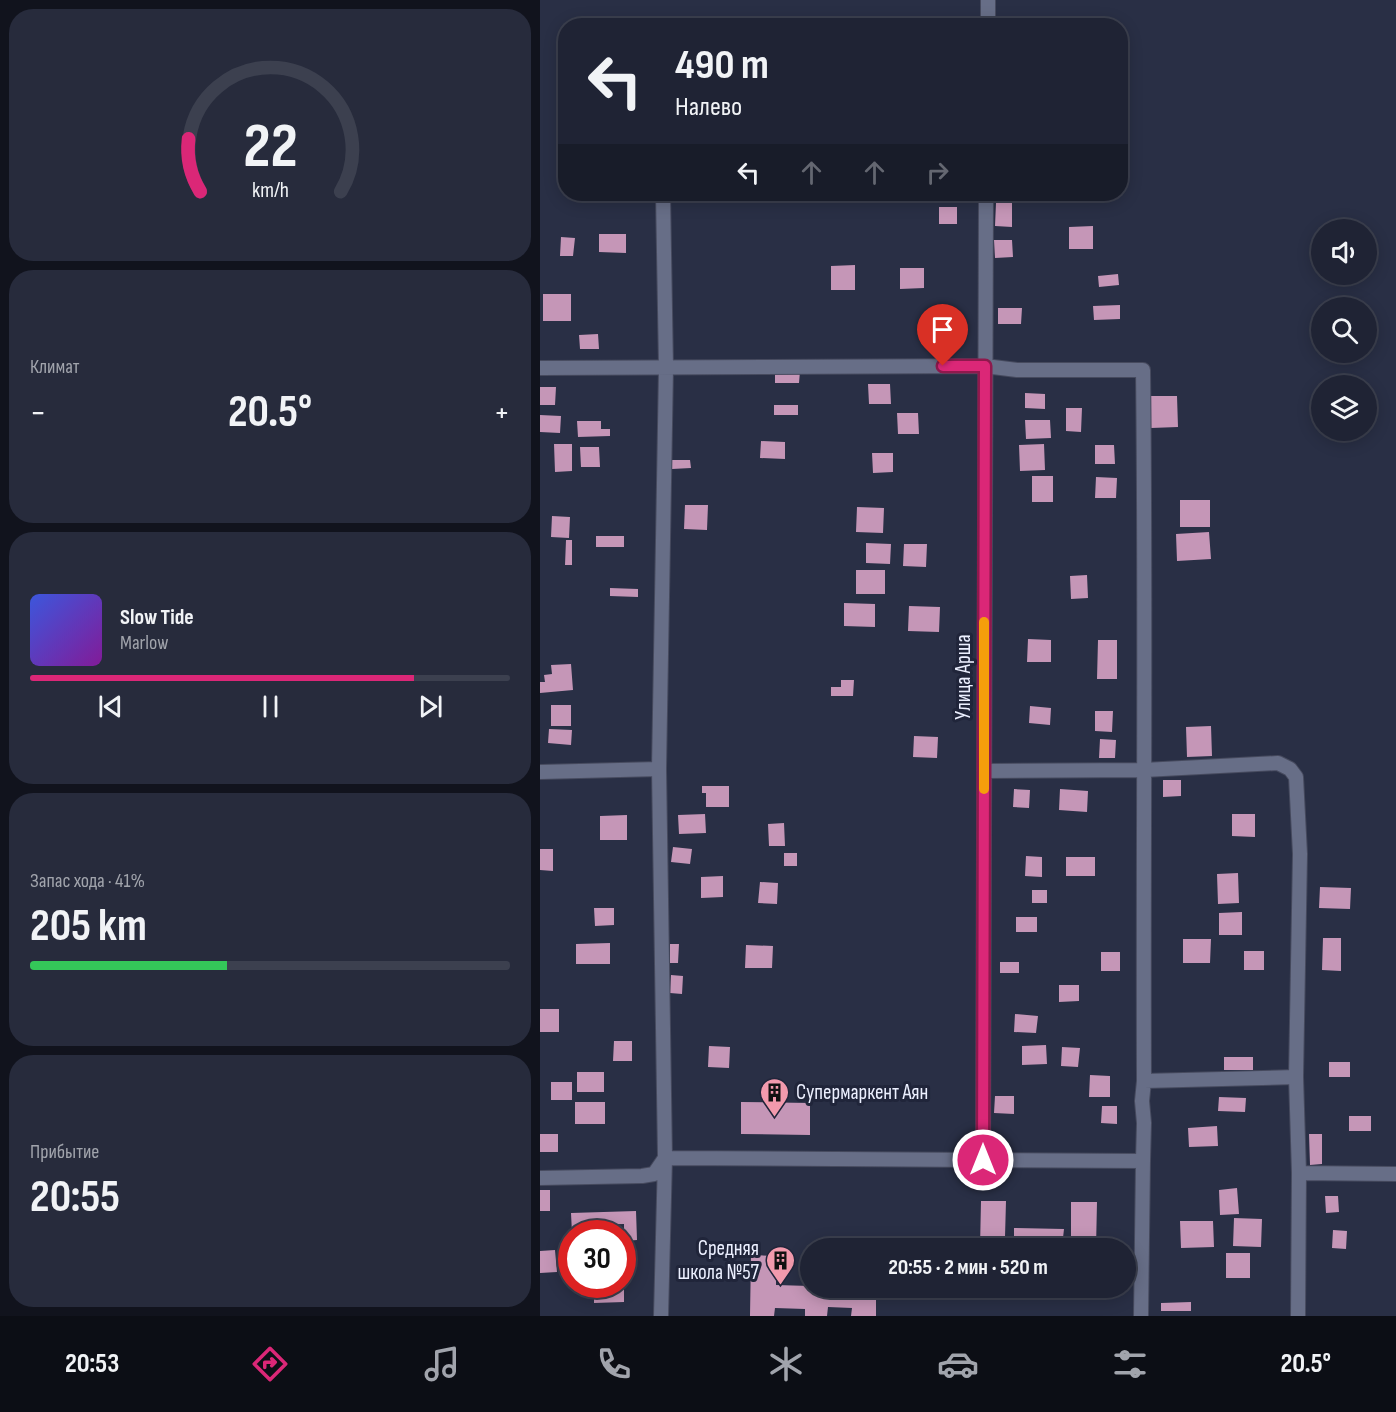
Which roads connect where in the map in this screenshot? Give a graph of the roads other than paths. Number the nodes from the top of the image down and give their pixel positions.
1 (988, 0) edge
2 (987, 18) edge
3 (663, 201) edge
4 (986, 201) edge
5 (985, 366) junction
6 (666, 368) junction
7 (540, 369) edge
8 (660, 769) junction
9 (1144, 770) junction
10 (984, 771) junction
11 (540, 772) edge
12 (1296, 1077) junction
13 (1144, 1081) junction
14 (665, 1158) junction
15 (983, 1160) junction
16 (1143, 1161) junction
17 (1299, 1173) junction
18 (1396, 1174) edge
19 (540, 1178) edge
20 (661, 1316) edge
21 (1141, 1316) edge
22 (1298, 1316) edge

1 - 2 street
3 - 6 street
4 - 5 street, Улица Арша
5 - 6 street
5 - 9 street
5 - 10 street, Улица Арша
6 - 7 street
6 - 8 street
8 - 11 street
8 - 14 street
9 - 10 street
9 - 12 street
9 - 13 street
10 - 15 street, Улица Арша
12 - 13 street
12 - 17 street
13 - 16 street
14 - 15 street
14 - 19 street
14 - 20 street
15 - 16 street
16 - 21 street
17 - 18 street
17 - 22 street

